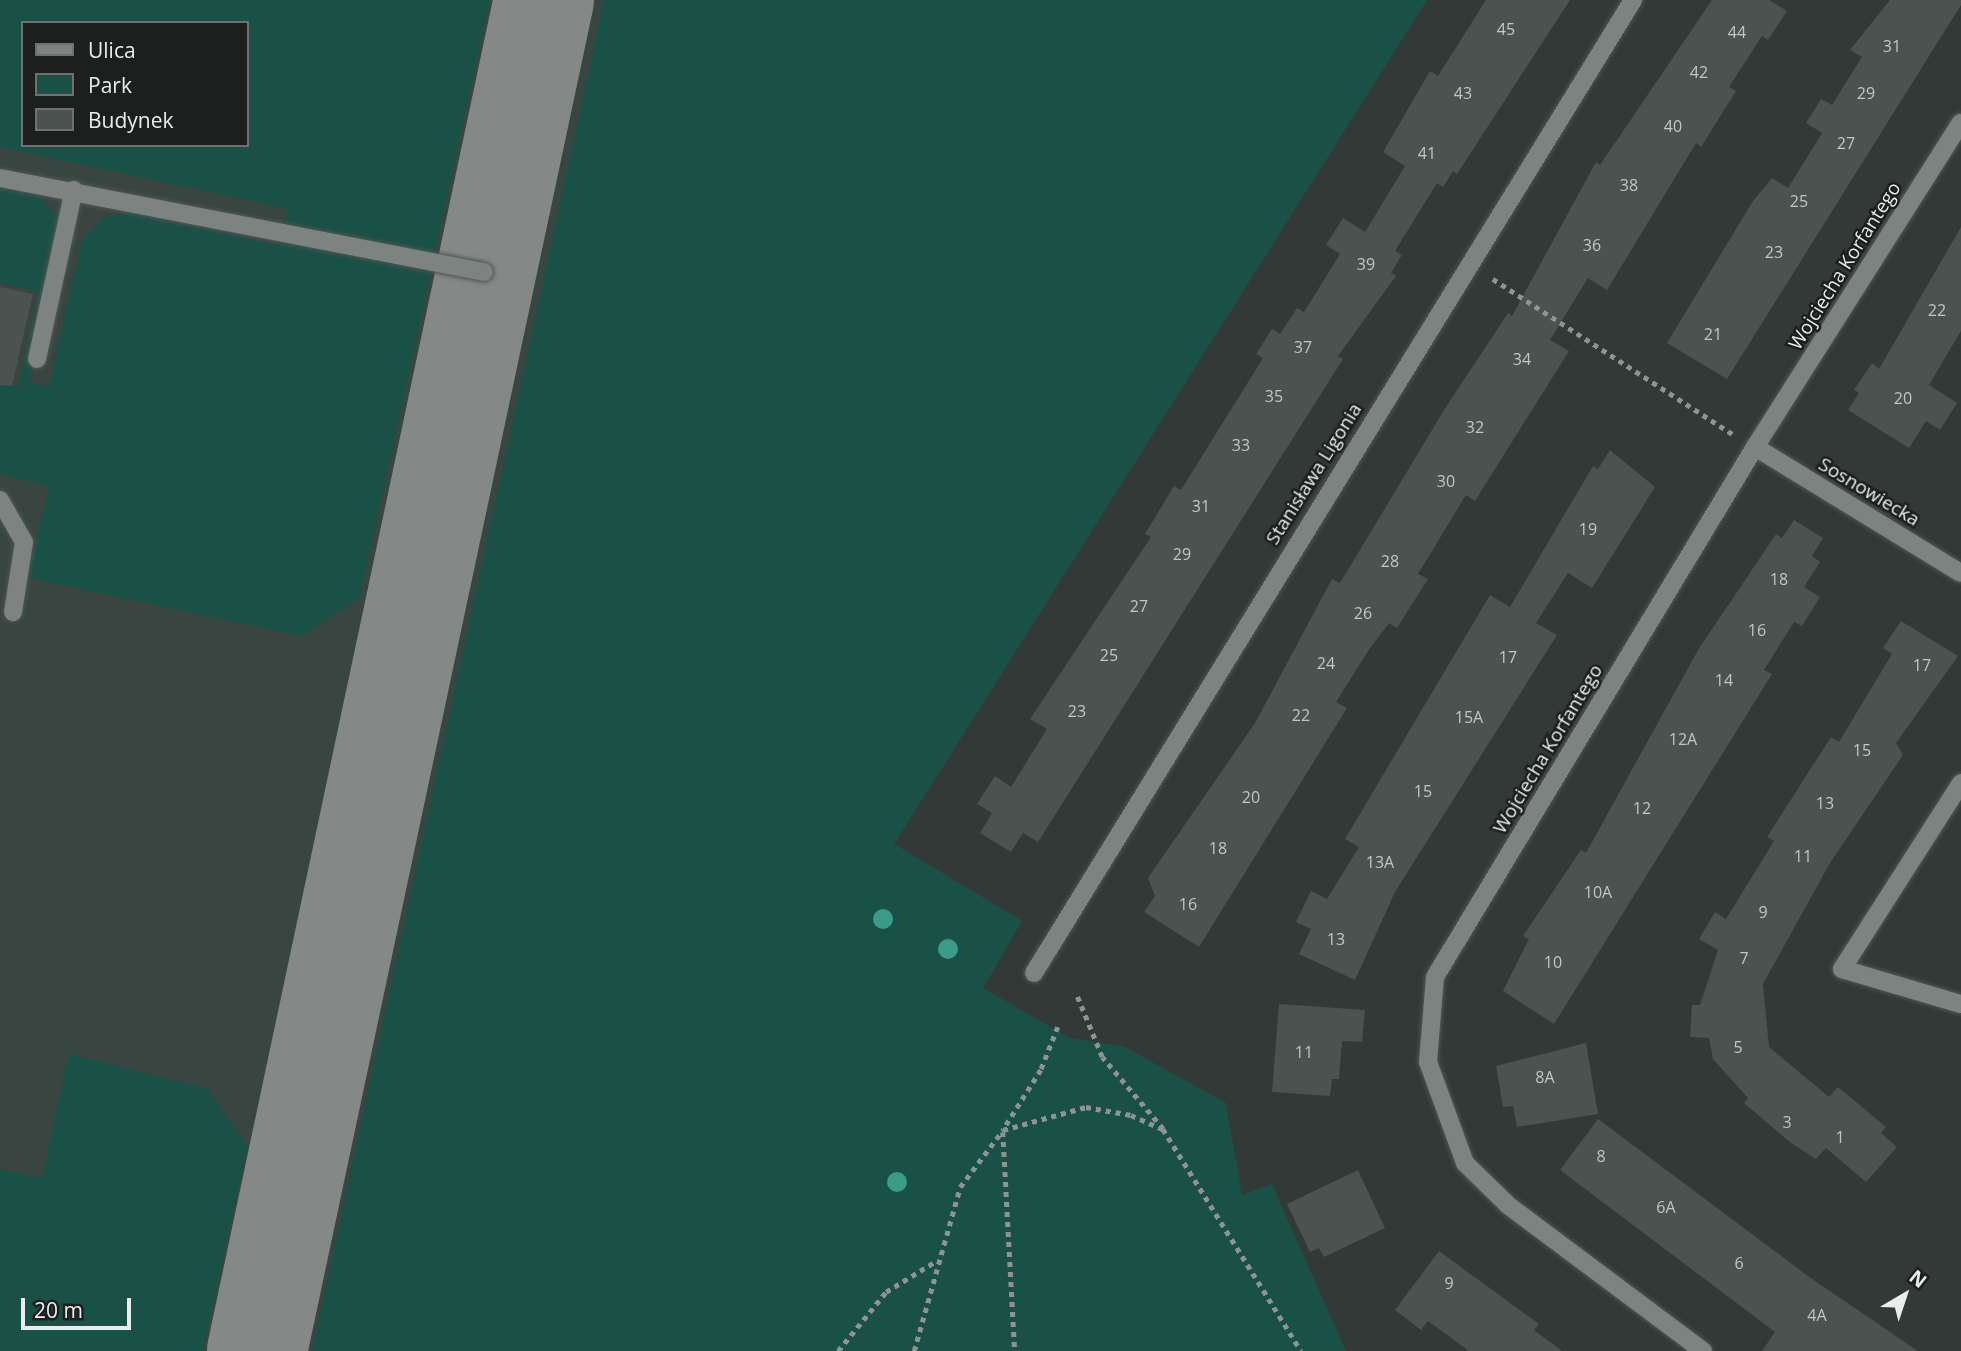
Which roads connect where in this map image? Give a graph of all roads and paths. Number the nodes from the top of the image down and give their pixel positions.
1 (1633, 0) edge
2 (1961, 123) edge
3 (0, 178) edge
4 (74, 190) junction
5 (1470, 264) junction
6 (484, 272) dead end
7 (37, 359) dead end
8 (1736, 436) dead end
9 (1755, 447) junction
10 (0, 500) edge
11 (1961, 573) edge
12 (13, 612) dead end
13 (1961, 783) edge
14 (1034, 973) dead end
15 (1077, 996) dead end
16 (1961, 1004) edge
17 (1058, 1027) dead end
18 (1163, 1129) junction
19 (1003, 1130) junction
20 (936, 1260) junction
21 (838, 1351) edge
22 (914, 1351) edge
23 (1015, 1351) edge
24 (1301, 1351) edge
25 (1703, 1351) edge

1 - 5 street, Stanisława Ligonia
2 - 9 street, Wojciecha Korfantego
3 - 4 street
4 - 6 street
4 - 7 street
5 - 8 path
5 - 14 street, Stanisława Ligonia
9 - 11 street, Sosnowiecka
9 - 25 street, Wojciecha Korfantego
10 - 12 street
13 - 16 street
15 - 18 path
17 - 19 path
18 - 19 path
18 - 24 path
19 - 20 path
19 - 23 path
20 - 21 path
20 - 22 path

